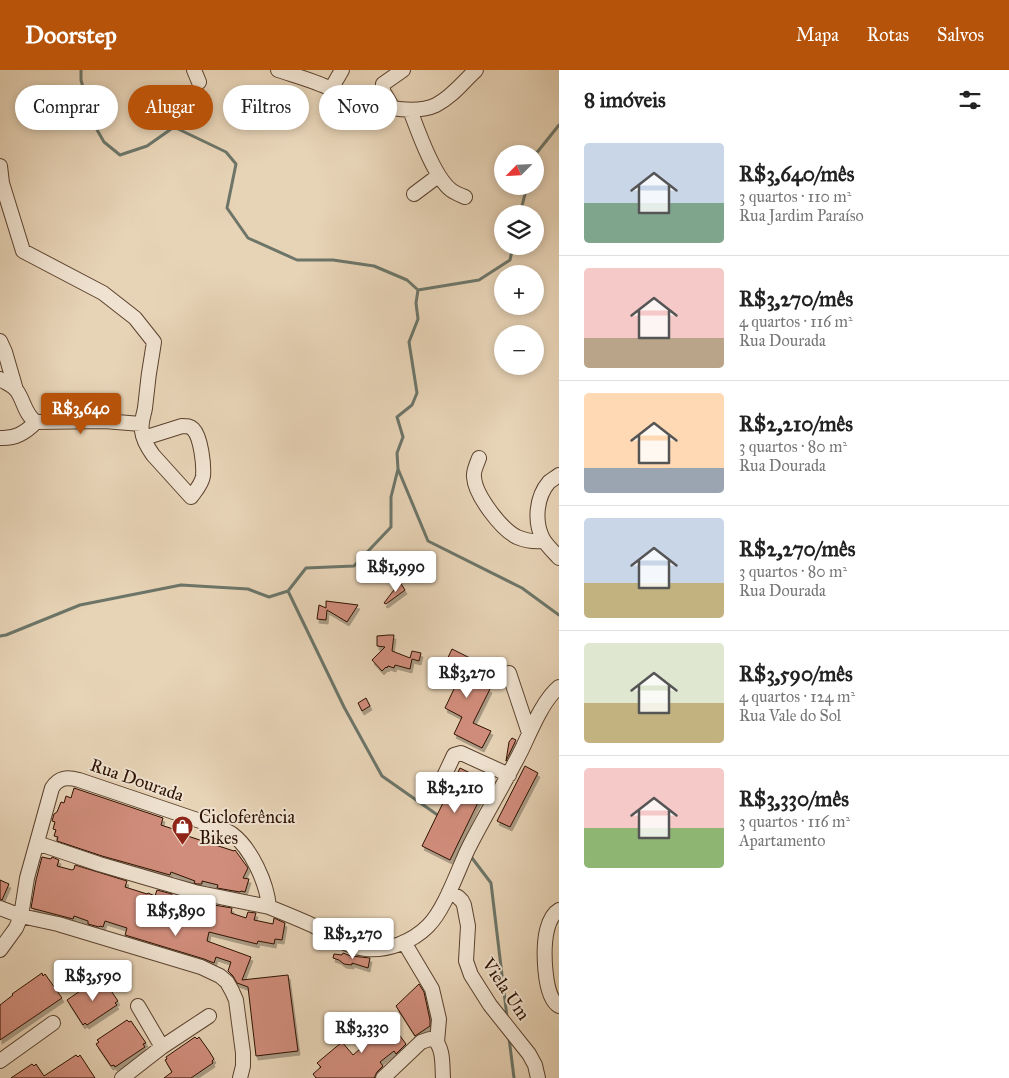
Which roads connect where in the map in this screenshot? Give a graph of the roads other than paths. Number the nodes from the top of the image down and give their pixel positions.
1 (278, 70) edge
2 (342, 70) edge
3 (403, 70) edge
4 (476, 70) edge
5 (322, 85) edge
6 (333, 85) edge
7 (383, 85) edge
8 (397, 108) edge
9 (410, 110) junction
10 (0, 166) edge
11 (438, 176) junction
12 (414, 194) dead end
13 (465, 197) dead end
14 (0, 341) edge
15 (4, 367) edge
16 (0, 379) edge
17 (16, 390) junction
18 (34, 421) junction
19 (141, 424) junction
20 (0, 438) edge
21 (144, 438) junction
22 (479, 458) dead end
23 (559, 475) edge
24 (544, 541) junction
25 (559, 558) edge
26 (509, 673) dead end
27 (559, 688) edge
28 (529, 733) junction
29 (509, 775) junction
30 (438, 789) dead end
31 (37, 843) junction
32 (449, 892) junction
33 (268, 906) junction
34 (0, 908) edge
35 (559, 910) edge
36 (21, 916) junction
37 (404, 942) junction
38 (0, 950) edge
39 (138, 1006) dead end
40 (559, 1006) edge
41 (209, 1016) dead end
42 (53, 1023) dead end
43 (435, 1040) junction
44 (162, 1047) junction
45 (0, 1061) edge
46 (122, 1078) edge
47 (240, 1078) edge
48 (383, 1078) edge
49 (443, 1078) edge
50 (538, 1078) edge

1 - 5 street
2 - 6 street
3 - 7 street
4 - 9 street
8 - 9 street
9 - 11 street
10 - 19 street
11 - 12 street
11 - 13 street
14 - 15 street
15 - 17 street
16 - 17 street
17 - 18 street
18 - 19 street
18 - 20 street
19 - 21 street
21 - 21 street
22 - 24 street
23 - 24 street
24 - 25 street
26 - 28 street
27 - 28 street
28 - 29 street
29 - 30 street
29 - 32 street
31 - 33 street
31 - 33 street, Rua Dourada
31 - 36 street, Rua Dourada
32 - 37 street
32 - 50 street, Viela Um
33 - 37 street
34 - 36 street
35 - 40 street, Viela Um
36 - 38 street
36 - 47 street
37 - 43 street
39 - 44 street
41 - 44 street
42 - 45 street
43 - 48 street
43 - 49 street
44 - 46 street

